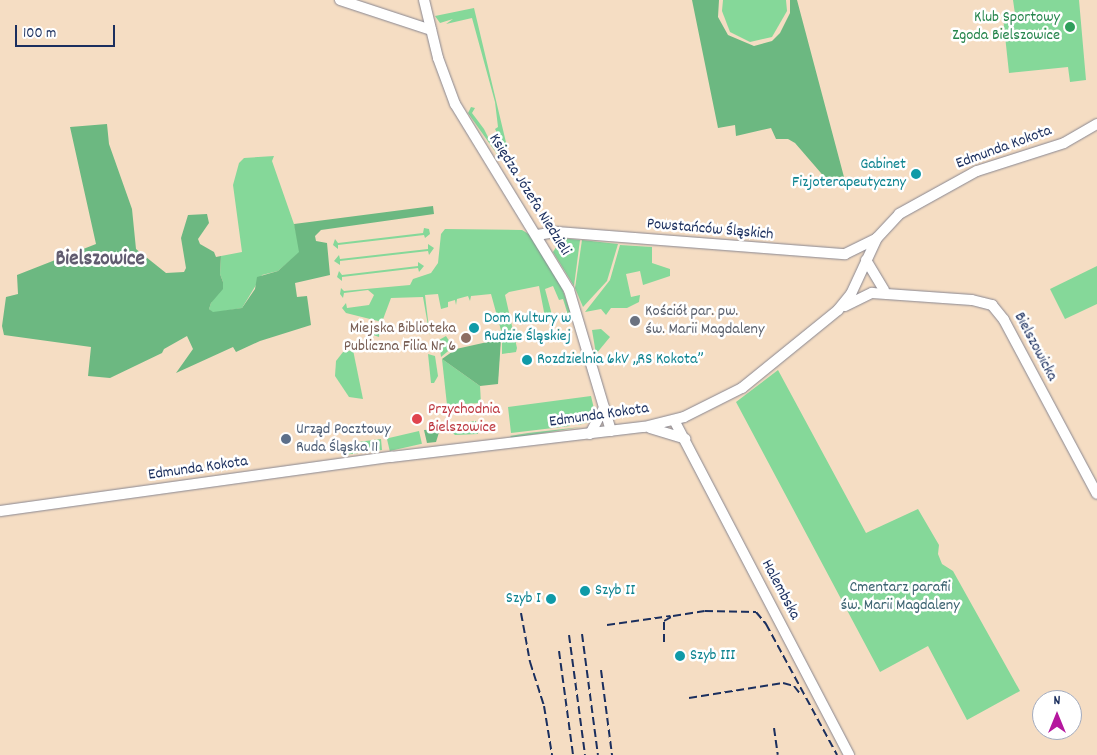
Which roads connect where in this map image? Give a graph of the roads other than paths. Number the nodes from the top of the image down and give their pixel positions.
1 (340, 0) edge
2 (424, 0) edge
3 (431, 30) junction
4 (1097, 124) edge
5 (537, 236) junction
6 (877, 238) junction
7 (845, 254) junction
8 (866, 260) junction
9 (855, 284) junction
10 (888, 291) junction
11 (867, 294) junction
12 (838, 310) junction
13 (604, 408) junction
14 (693, 413) junction
15 (674, 420) junction
16 (644, 427) junction
17 (611, 431) junction
18 (590, 434) junction
19 (685, 439) junction
20 (1097, 494) edge
21 (0, 511) edge
22 (849, 755) edge

1 - 3 street
2 - 3 street, Księdza Józefa Niedzieli
3 - 5 street, Księdza Józefa Niedzieli
4 - 6 street, Edmunda Kokota
5 - 7 street, Powstańców Śląskich
5 - 13 street, Księdza Józefa Niedzieli
6 - 7 street
6 - 8 street, Edmunda Kokota
7 - 8 street, Powstańców Śląskich
8 - 9 street, Edmunda Kokota
8 - 10 street
9 - 10 street, Bielszowicka
9 - 11 street
9 - 12 street, Edmunda Kokota
10 - 11 street, Bielszowicka
10 - 20 street, Bielszowicka
11 - 12 street, Bielszowicka
12 - 14 street, Edmunda Kokota
13 - 17 street, Księdza Józefa Niedzieli
13 - 18 street
14 - 15 street, Edmunda Kokota
14 - 19 street
15 - 16 street, Edmunda Kokota
15 - 19 street, Halembska
16 - 17 street, Edmunda Kokota
16 - 19 street
17 - 18 street, Edmunda Kokota
18 - 21 street, Edmunda Kokota
19 - 22 street, Halembska

